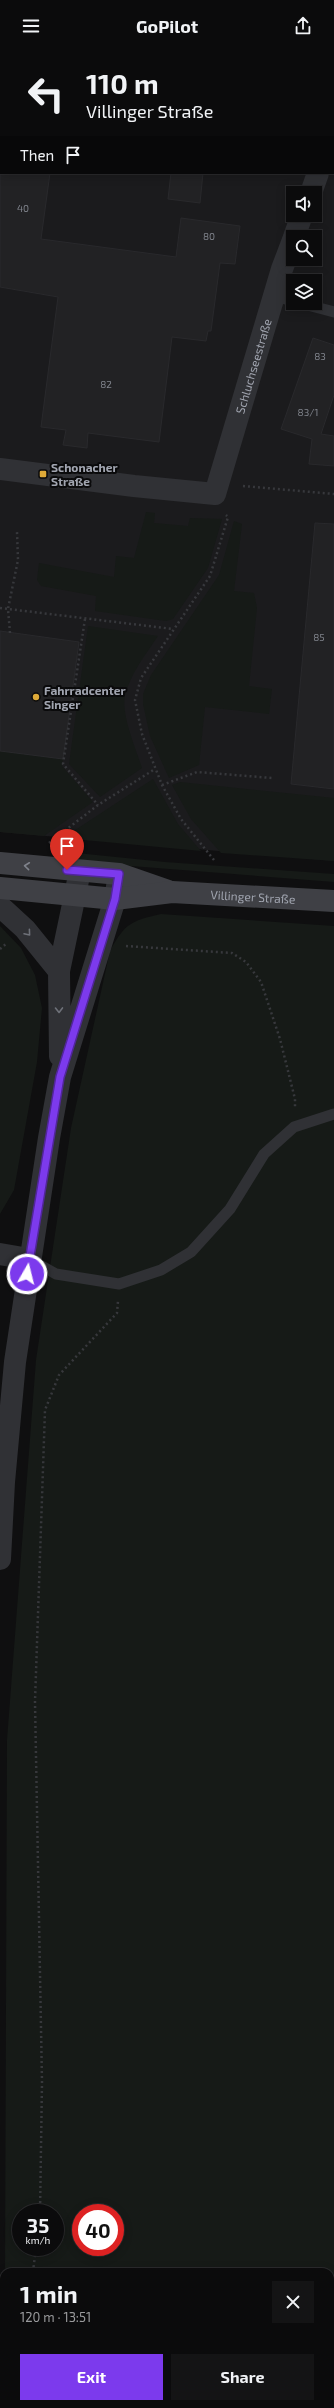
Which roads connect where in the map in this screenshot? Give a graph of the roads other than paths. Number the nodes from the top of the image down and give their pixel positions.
1 (318, 174) edge
2 (313, 186) edge
3 (289, 266) edge
4 (284, 298) edge
5 (322, 309) edge
6 (334, 312) edge
7 (0, 469) edge
8 (0, 863) edge
9 (80, 871) junction
10 (119, 874) junction
11 (0, 888) edge
12 (172, 892) junction
13 (75, 897) junction
14 (115, 899) junction
15 (334, 900) edge
16 (0, 906) edge
17 (59, 971) junction
18 (60, 1077) junction
19 (334, 1114) edge
20 (0, 1254) edge
21 (29, 1259) junction
22 (0, 1559) edge

1 - 2 street
3 - 4 street, Schluchseestraße
4 - 7 street, Schluchseestraße
5 - 6 lane
9 -> 8 main road, Villinger Straße
9 - 10 main road, Villinger Straße
9 - 13 street
10 - 12 main road, Villinger Straße
10 - 14 street
11 - 13 main road, Villinger Straße
12 - 14 main road, Villinger Straße
12 - 15 main road, Villinger Straße
13 - 14 main road, Villinger Straße
13 - 17 street
14 - 18 street
16 -> 17 street
17 -> 18 street
18 - 21 street
19 - 21 lane
20 - 21 street
21 - 22 street

